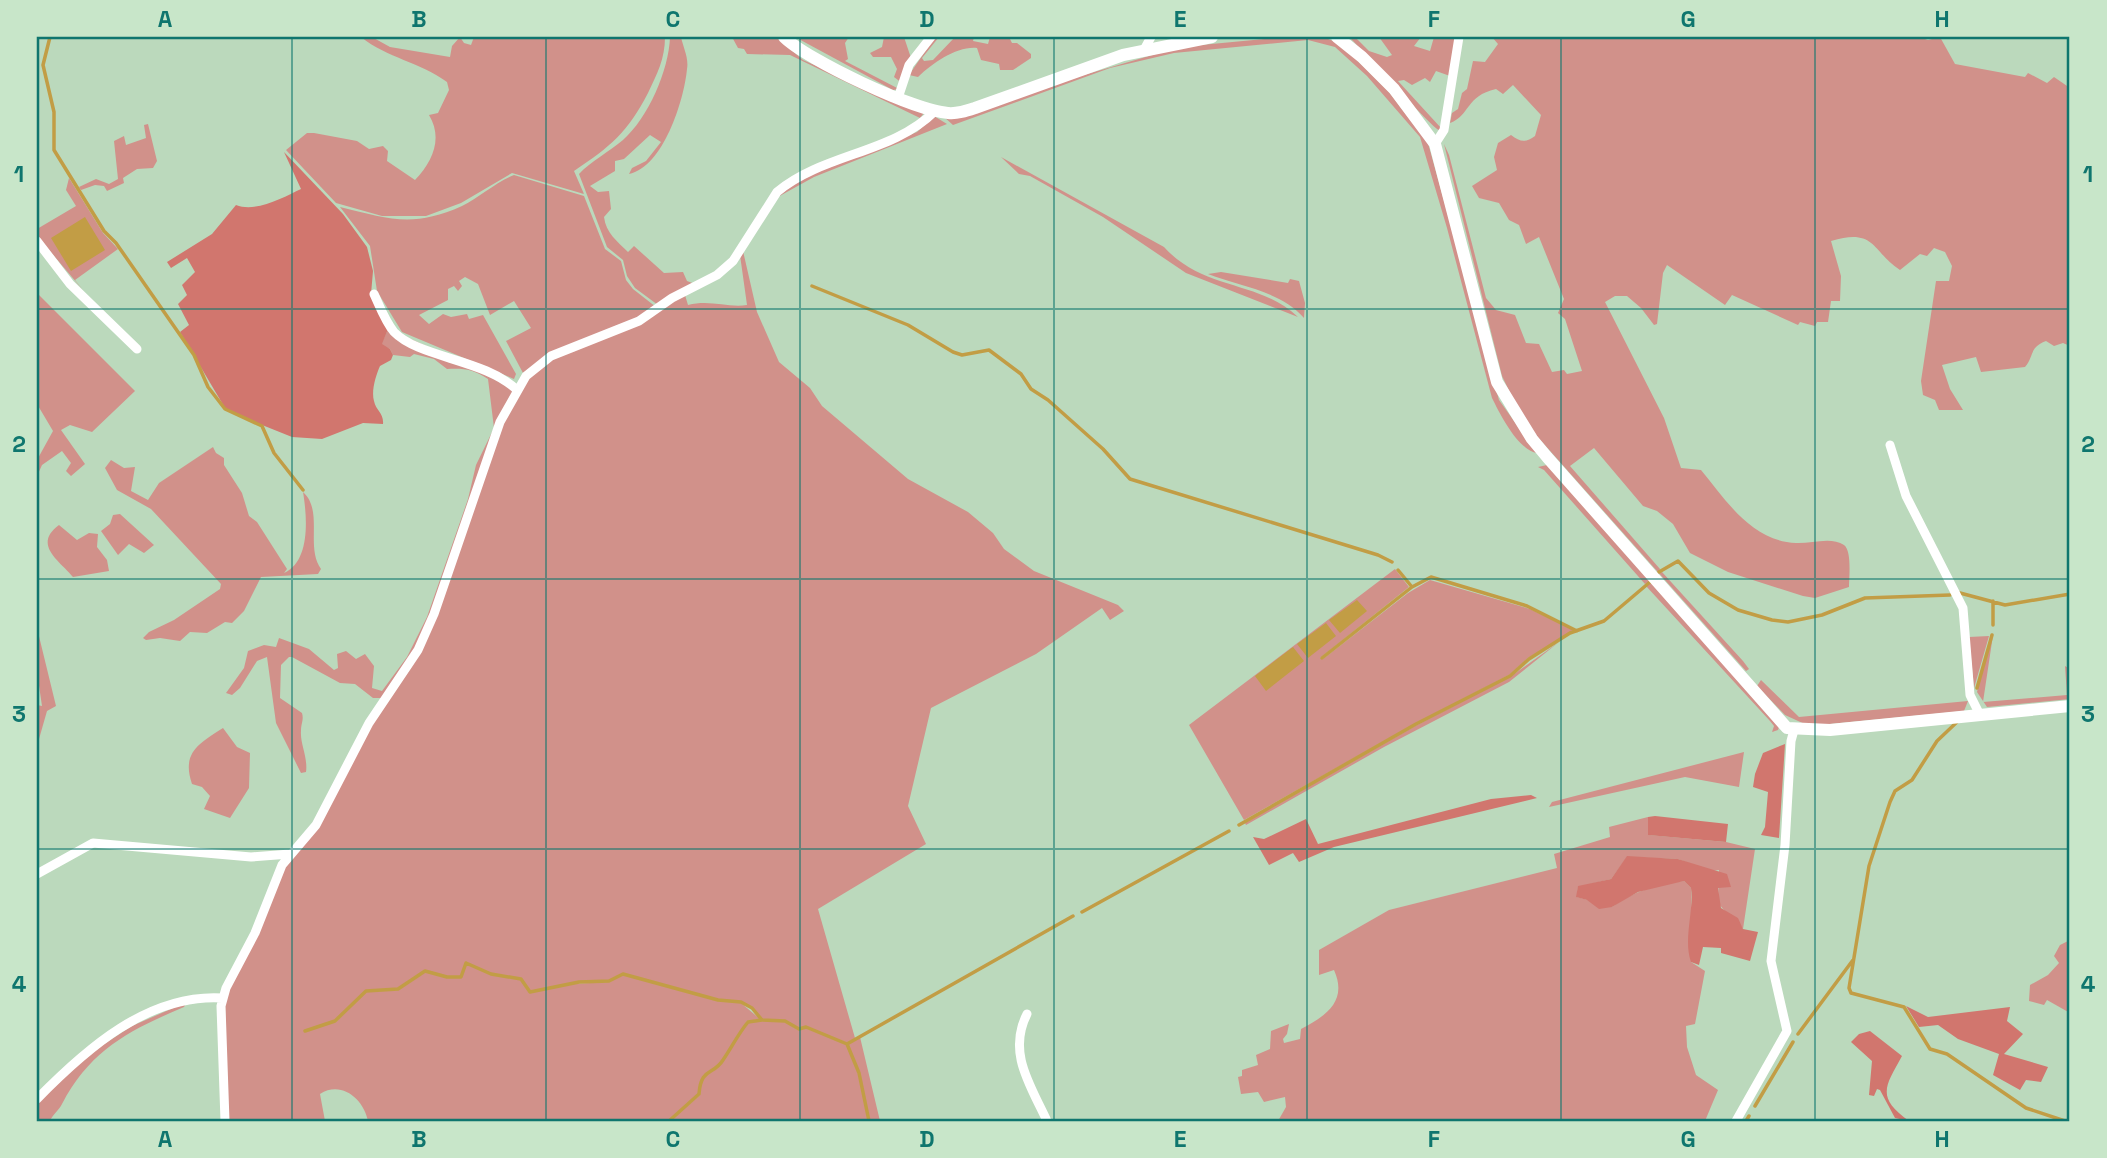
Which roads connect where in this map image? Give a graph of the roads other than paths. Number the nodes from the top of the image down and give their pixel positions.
1 (784, 37) edge
2 (931, 37) edge
3 (1212, 37) edge
4 (1337, 37) edge
5 (1459, 37) edge
6 (1148, 43) edge
7 (898, 98) junction
8 (934, 111) junction
9 (1435, 144) junction
10 (37, 240) edge
11 (374, 294) dead end
12 (137, 349) dead end
13 (517, 390) junction
14 (1890, 446) dead end
15 (2070, 706) edge
16 (1979, 713) junction
17 (1794, 730) junction
18 (290, 854) junction
19 (37, 874) edge
20 (223, 998) junction
21 (1027, 1014) dead end
22 (37, 1099) edge
23 (225, 1121) edge
24 (1047, 1121) edge
25 (1736, 1121) edge

1 - 7 main road
2 - 7 street
3 - 6 main road
4 - 9 main road
5 - 9 street
6 - 8 main road
7 - 8 main road
8 - 13 street
9 - 17 main road
10 - 12 street
11 - 13 street
13 - 18 street
14 - 16 street
15 - 16 main road
16 - 17 main road
17 - 25 street
18 - 19 street
18 - 20 street
20 - 22 street
20 - 23 street
21 - 24 street

